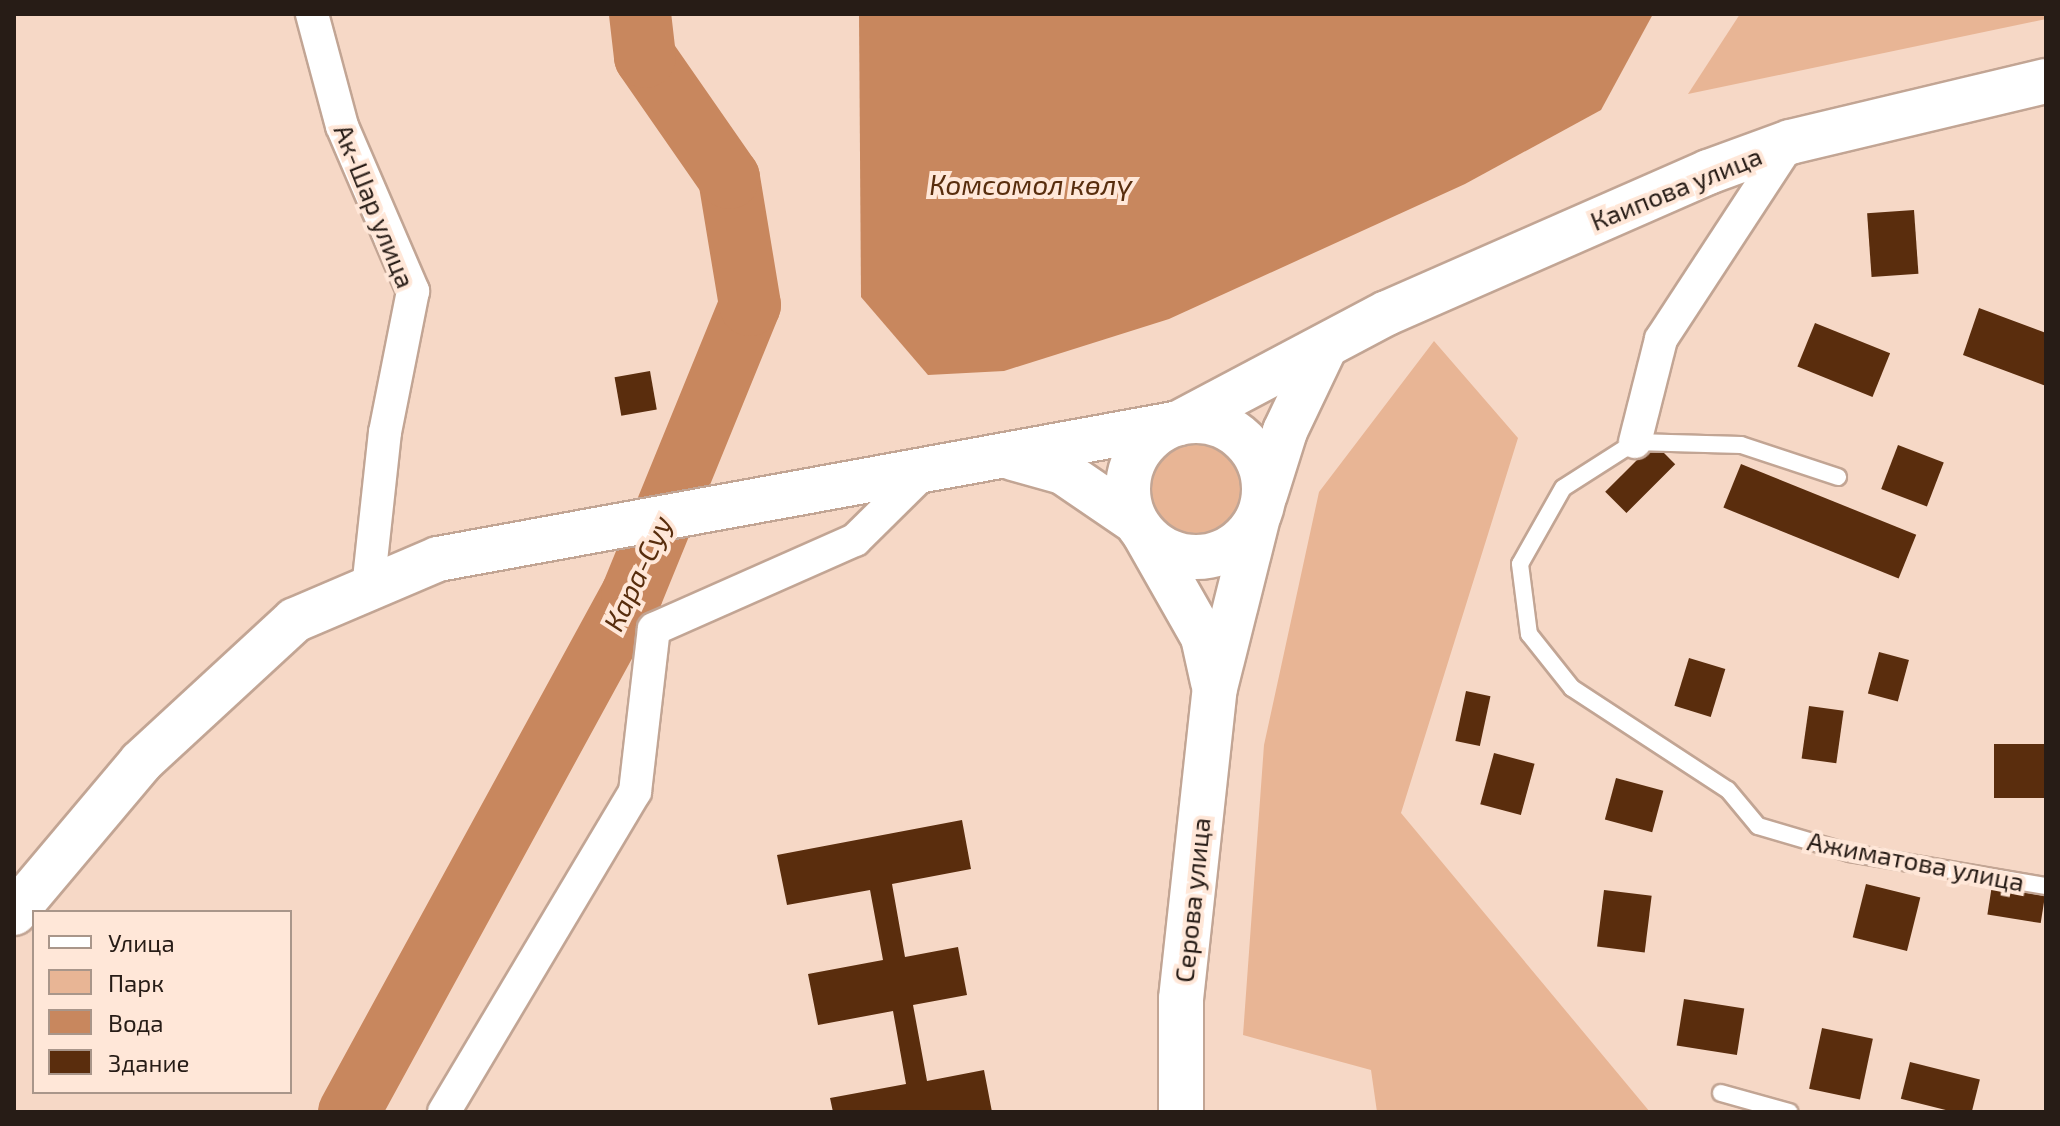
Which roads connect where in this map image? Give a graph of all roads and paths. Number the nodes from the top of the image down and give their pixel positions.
1 (312, 14) edge
2 (2046, 81) edge
3 (1790, 142) junction
4 (1325, 347) junction
5 (1177, 424) junction
6 (1635, 442) junction
7 (1013, 458) junction
8 (924, 472) junction
9 (1838, 477) dead end
10 (1261, 508) junction
11 (1139, 527) junction
12 (368, 589) junction
13 (1215, 688) junction
14 (2046, 886) edge
15 (14, 913) edge
16 (1721, 1093) dead end
17 (444, 1112) edge
18 (1181, 1112) edge
19 (1789, 1112) edge

1 - 12 street, Ак-Шар улица
2 - 3 main road, Каипова улица
3 - 4 main road, Каипова улица
3 - 6 street
4 - 5 main road, Каипова улица
4 - 10 main road
5 - 7 main road
5 - 10 main road
5 - 11 main road
6 - 9 lane
6 - 14 lane, Ажиматова улица
7 - 8 main road
7 - 11 main road
8 - 12 main road
8 - 17 street
10 - 11 main road
10 - 13 main road, Серова улица
11 - 13 main road, Серова улица
12 - 15 main road
13 - 18 main road, Серова улица
16 - 19 lane

